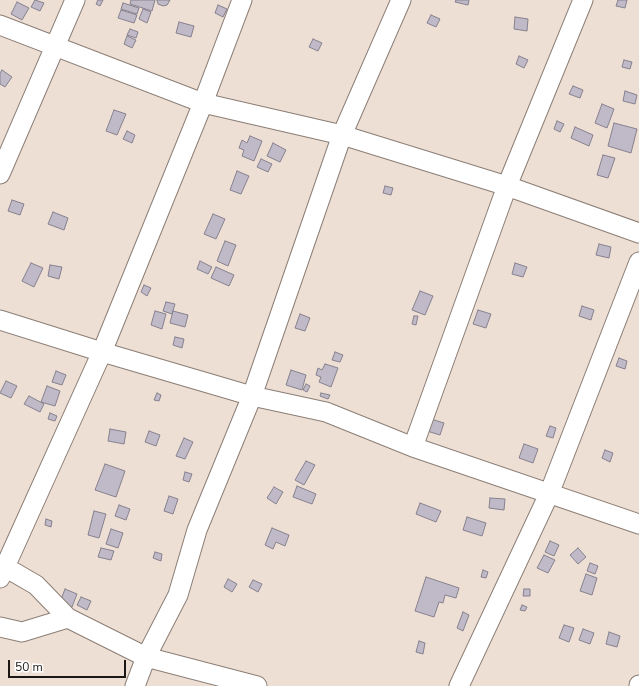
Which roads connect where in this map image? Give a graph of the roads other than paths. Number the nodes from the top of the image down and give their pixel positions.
1 (75, 0) edge
2 (242, 0) edge
3 (401, 0) edge
4 (582, 0) edge
5 (0, 25) edge
6 (55, 46) junction
7 (203, 103) junction
8 (342, 135) junction
9 (0, 174) edge
10 (507, 186) junction
11 (639, 233) edge
12 (639, 262) edge
13 (0, 320) edge
14 (102, 352) junction
15 (252, 396) junction
16 (414, 447) junction
17 (549, 494) junction
18 (639, 524) edge
19 (2, 573) edge
20 (68, 618) junction
21 (0, 627) edge
22 (146, 657) junction
23 (135, 686) edge
24 (257, 686) edge
25 (459, 686) edge

1 - 6 street
2 - 7 street
3 - 8 street
4 - 10 street
5 - 6 street
6 - 7 street
6 - 9 street
7 - 8 street
7 - 14 street
8 - 10 street
8 - 15 street
10 - 11 street
10 - 16 street
12 - 17 street
13 - 14 street
14 - 15 street
14 - 19 street
15 - 16 street
15 - 22 street
16 - 17 street
17 - 18 street
17 - 25 street
19 - 20 street
20 - 21 street
20 - 22 street
22 - 23 street
22 - 24 street

